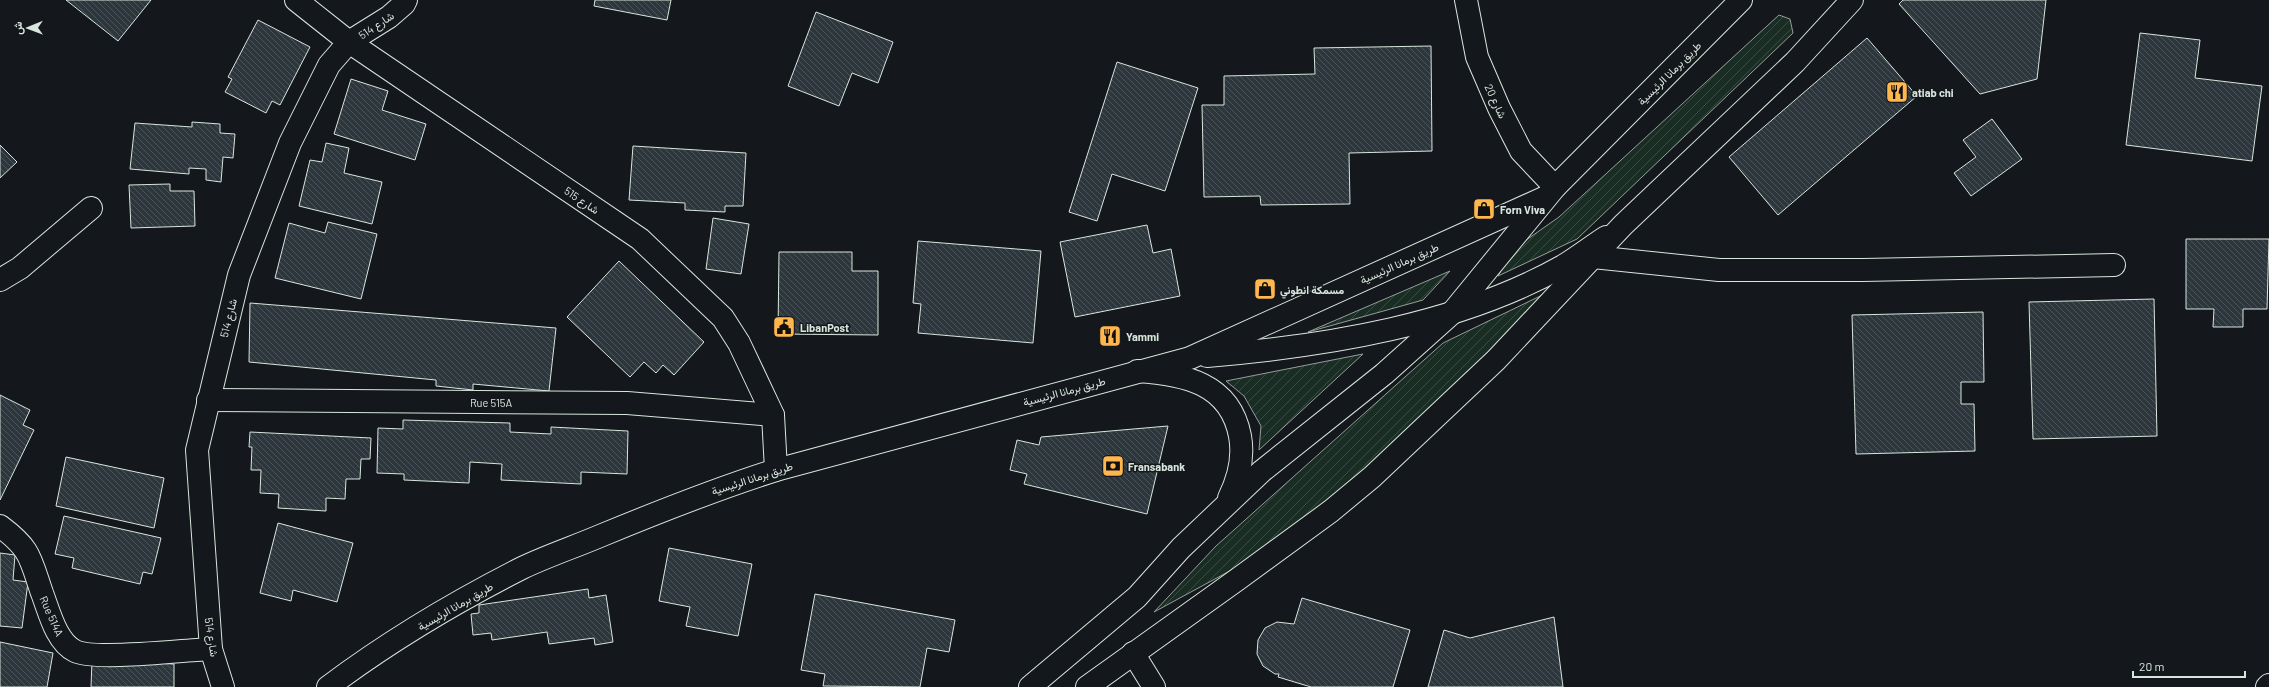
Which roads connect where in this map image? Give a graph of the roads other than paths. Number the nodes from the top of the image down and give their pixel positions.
1 (296, 0) edge
2 (406, 0) edge
3 (1466, 0) edge
4 (1741, 0) edge
5 (1842, 3) edge
6 (349, 42) junction
7 (1551, 192) junction
8 (91, 208) dead end
9 (1623, 225) junction
10 (1593, 257) junction
11 (2114, 265) dead end
12 (0, 280) edge
13 (1451, 314) junction
14 (1190, 358) junction
15 (1137, 371) junction
16 (208, 400) junction
17 (773, 415) junction
18 (776, 470) junction
19 (1226, 503) junction
20 (0, 526) edge
21 (212, 649) junction
22 (1133, 653) junction
23 (1031, 686) edge
24 (223, 687) edge
25 (328, 687) edge
26 (1086, 687) edge
27 (1154, 687) edge

1 - 6 street, شارع 515
2 - 6 street, شارع 514
3 - 7 street, شارع 20
4 - 7 street, طريق برمانا الرئيسية
5 - 9 street
6 - 16 street, شارع 514
6 - 17 street, شارع 515
7 - 13 street
7 - 14 street, طريق برمانا الرئيسية
8 - 12 street
9 - 10 street
9 - 13 street
10 - 11 street
10 - 22 street
13 - 14 street
13 - 19 street
14 - 15 street, طريق برمانا الرئيسية
15 - 18 street, طريق برمانا الرئيسية
15 - 19 street
16 - 17 street, Rue 515A
16 - 21 street, شارع 514
17 - 18 street, شارع 515
18 - 25 street, طريق برمانا الرئيسية
19 - 23 street
20 - 21 street, Rue 514A
21 - 24 street, شارع 514
22 - 26 street
22 - 27 street

